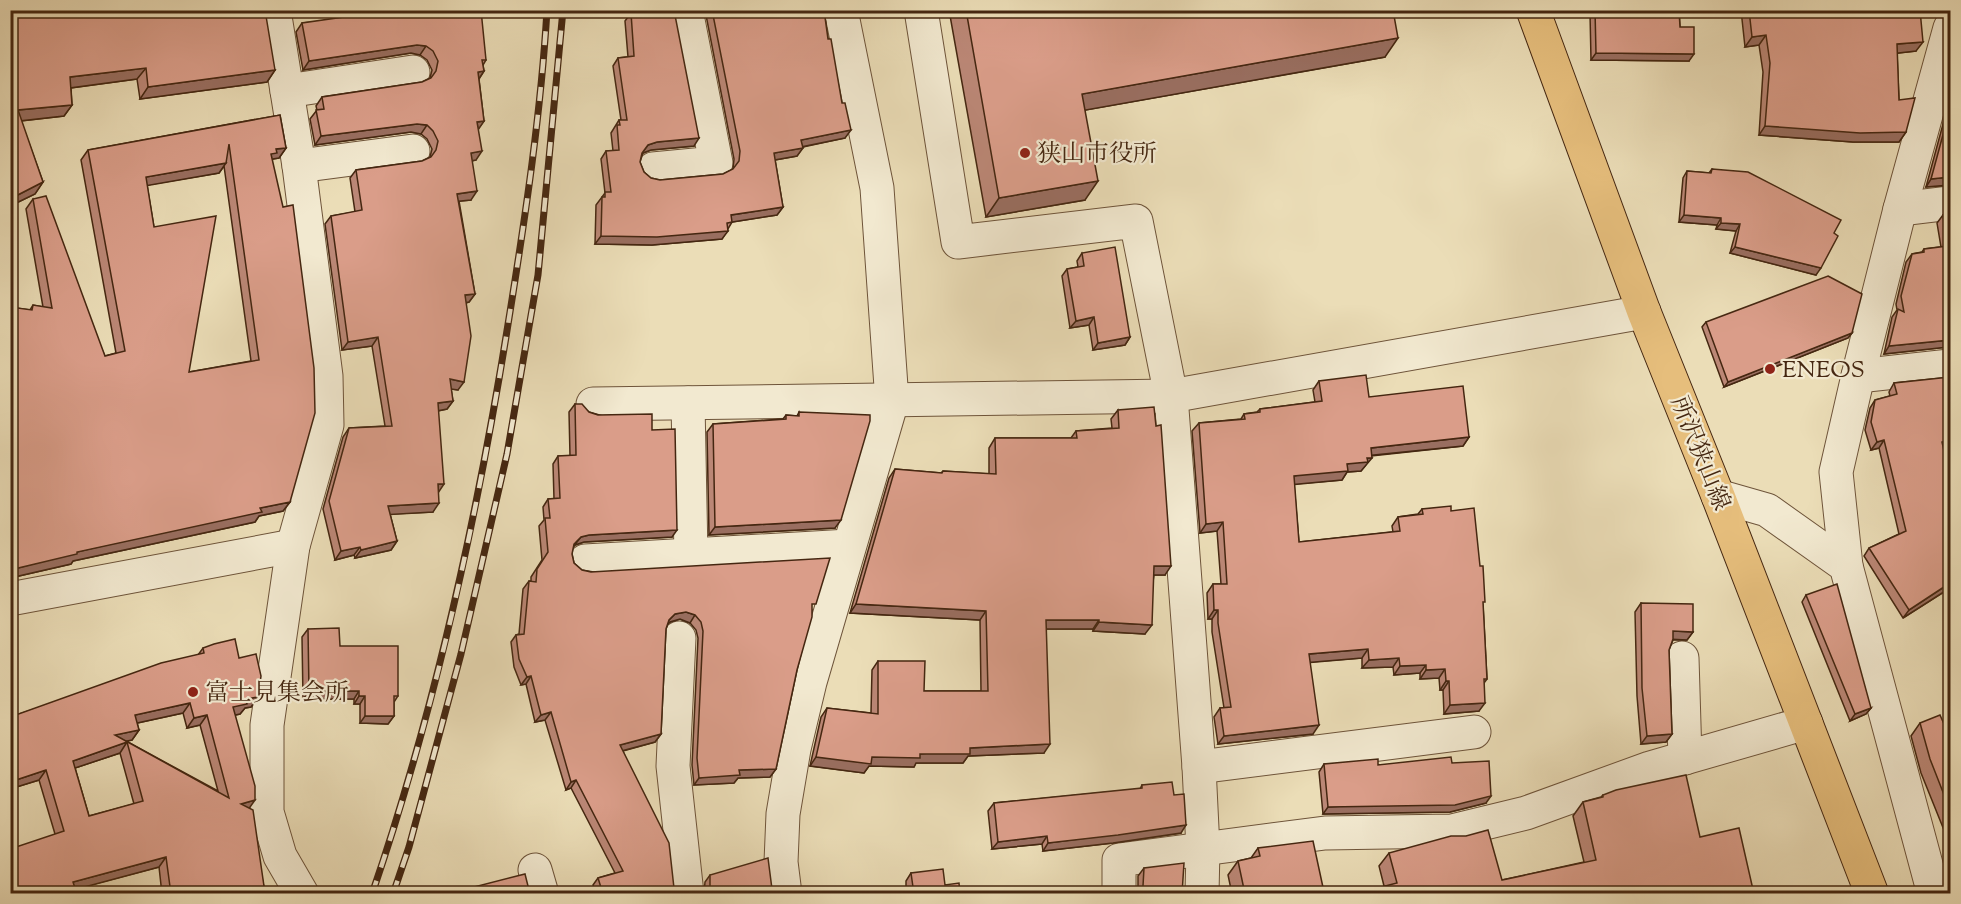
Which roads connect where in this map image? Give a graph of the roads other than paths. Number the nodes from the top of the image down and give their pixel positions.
1 (274, 10) edge
2 (686, 10) edge
3 (841, 10) edge
4 (921, 10) edge
5 (1533, 10) edge
6 (1950, 28) edge
7 (413, 72) dead end
8 (287, 92) junction
9 (413, 151) dead end
10 (299, 166) junction
11 (653, 169) dead end
12 (1950, 203) edge
13 (1900, 210) junction
14 (1644, 312) junction
15 (1950, 366) edge
16 (1858, 376) junction
17 (1171, 396) junction
18 (892, 401) junction
19 (688, 403) junction
20 (593, 404) dead end
21 (1718, 496) junction
22 (292, 546) junction
23 (849, 546) junction
24 (691, 555) junction
25 (585, 561) dead end
26 (1846, 566) junction
27 (10, 598) edge
28 (679, 638) dead end
29 (1682, 658) dead end
30 (1806, 723) junction
31 (1474, 732) dead end
32 (1685, 758) junction
33 (1199, 767) junction
34 (1203, 849) junction
35 (302, 894) edge
36 (687, 894) edge
37 (785, 894) edge
38 (1119, 894) edge
39 (1202, 894) edge
40 (1872, 894) edge
41 (1934, 894) edge

1 - 8 street
2 - 11 street
3 - 18 street
4 - 17 street
5 - 14 main road, 所沢狭山線
6 - 13 street
7 - 8 street
8 - 10 street
9 - 10 street
10 - 22 street
12 - 13 street
13 - 16 street
14 - 17 street
14 - 21 main road, 所沢狭山線
15 - 16 street
16 - 26 street
17 - 18 street
17 - 33 street
18 - 19 street
18 - 23 street
19 - 20 street
19 - 24 street
21 - 26 street
21 - 30 main road, 所沢狭山線
22 - 27 street
22 - 35 street
23 - 24 street
23 - 37 street
24 - 25 street
26 - 41 street
28 - 36 street
29 - 32 street
30 - 32 street
30 - 40 main road, 所沢狭山線
31 - 33 street
32 - 34 street
33 - 34 street
34 - 38 street
34 - 39 street

